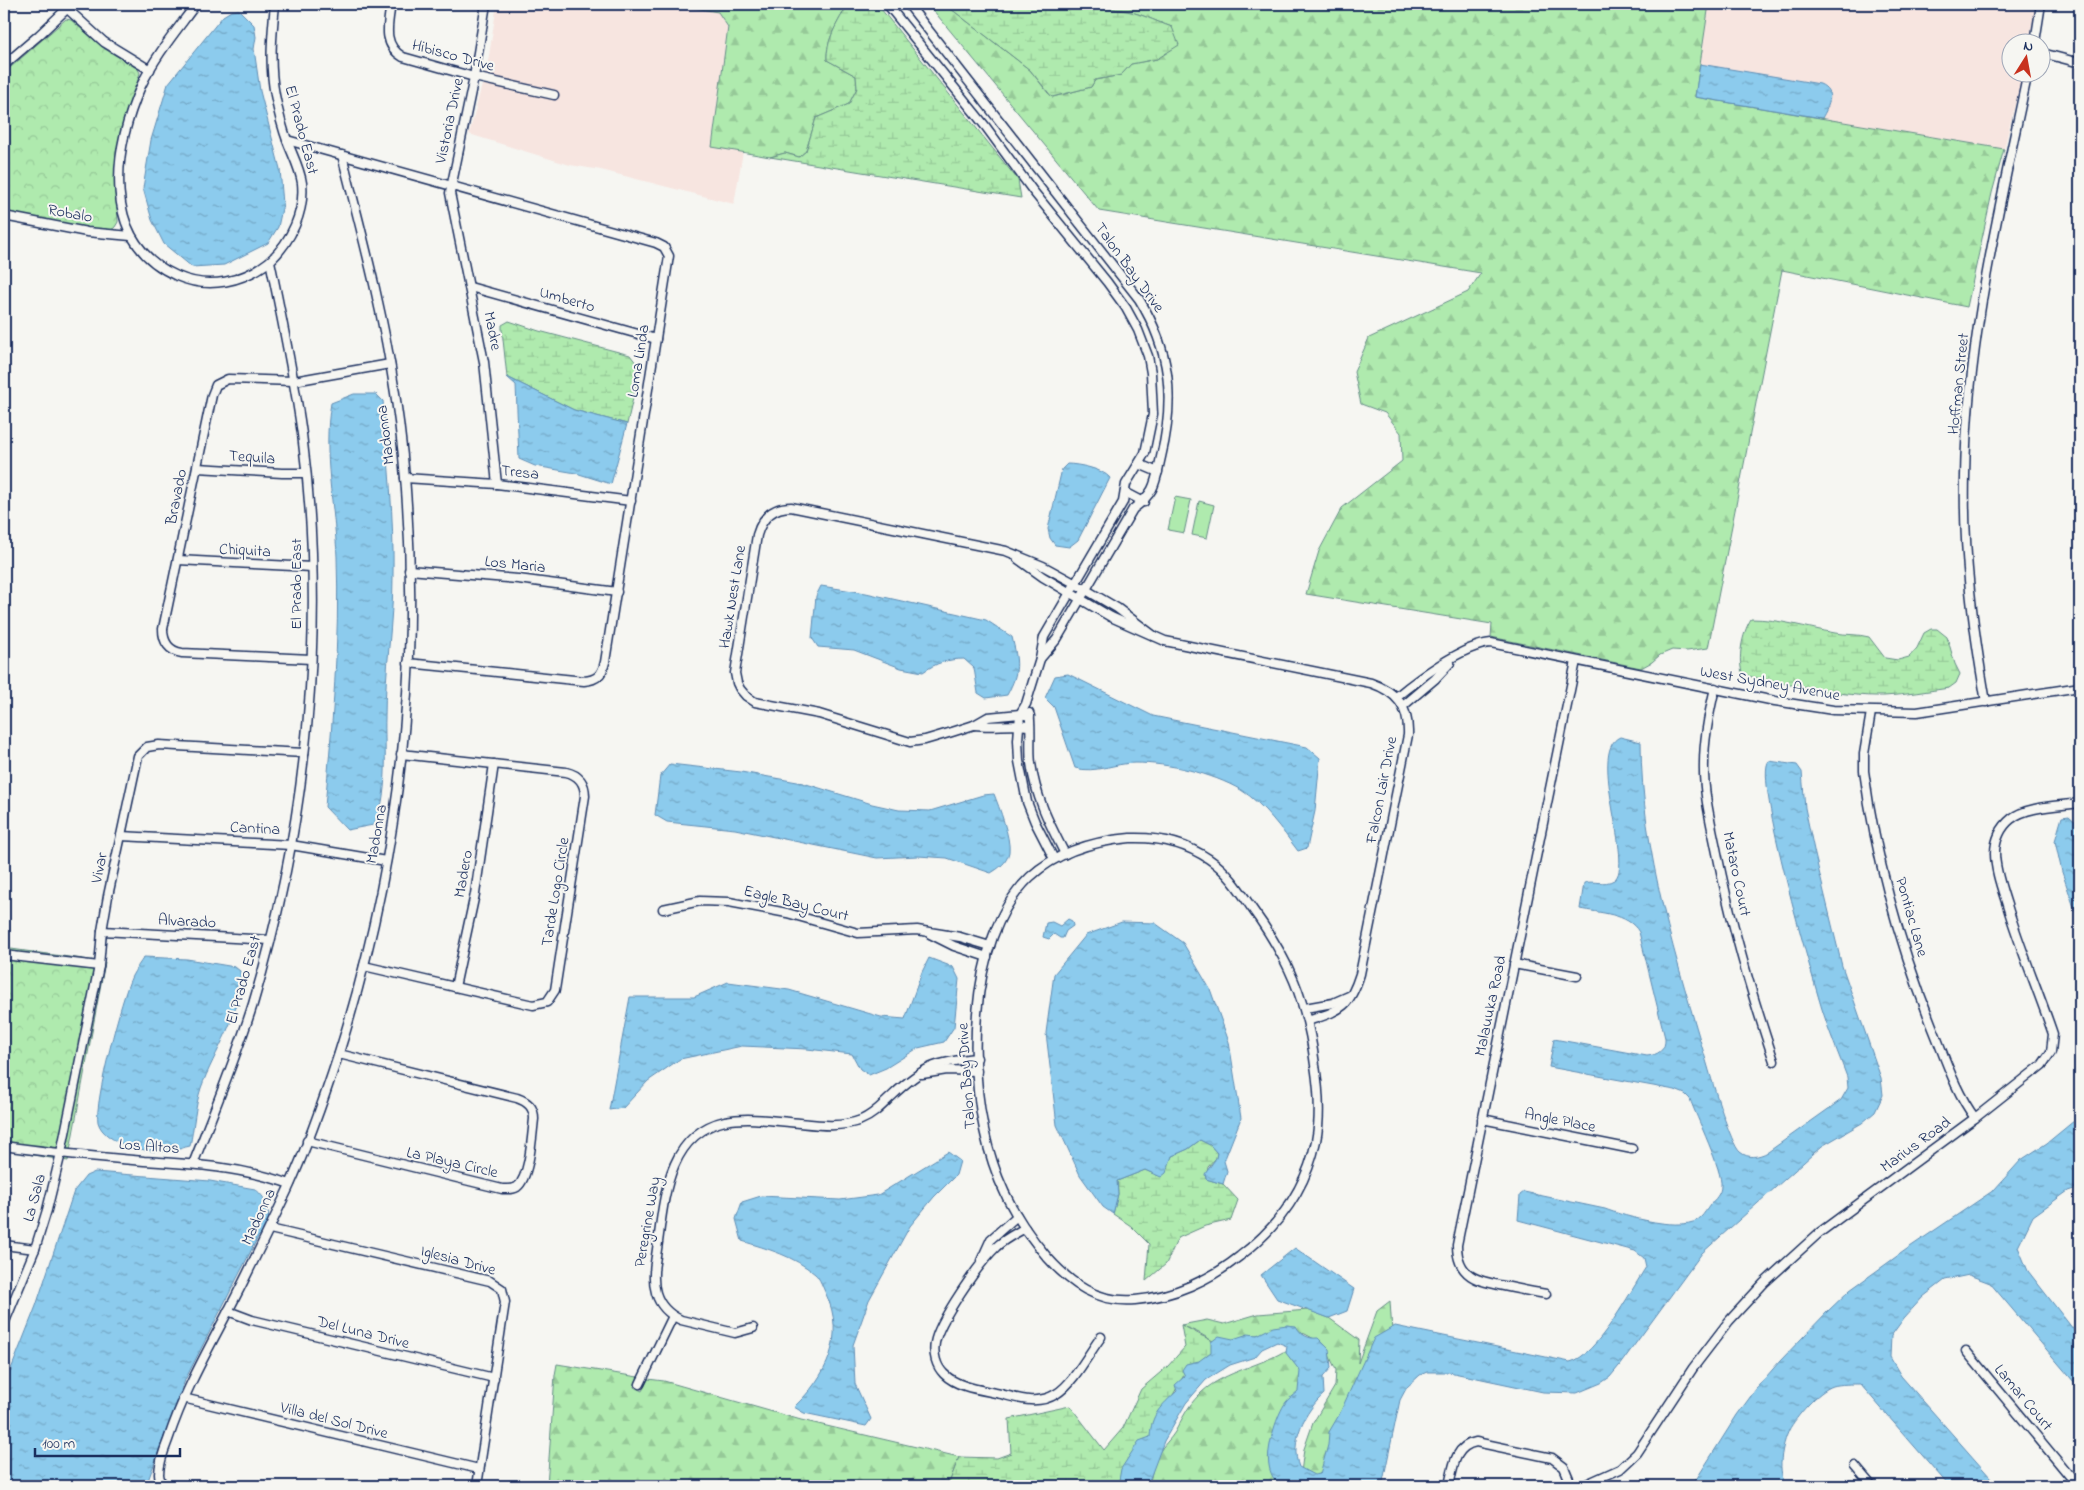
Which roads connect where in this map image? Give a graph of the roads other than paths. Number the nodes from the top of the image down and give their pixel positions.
1 (196, 4) edge
2 (275, 4) edge
3 (391, 4) edge
4 (486, 4) edge
5 (887, 4) edge
6 (908, 4) edge
7 (2042, 4) edge
8 (67, 5) edge
9 (2036, 32) edge
10 (2052, 56) edge
11 (2080, 63) edge
12 (4, 65) edge
13 (150, 70) junction
14 (474, 77) junction
15 (2026, 82) edge
16 (554, 95) dead end
17 (287, 140) junction
18 (342, 155) junction
19 (450, 185) junction
20 (4, 216) edge
21 (131, 236) junction
22 (270, 261) junction
23 (470, 287) junction
24 (656, 339) junction
25 (390, 364) junction
26 (294, 380) junction
27 (1139, 464) junction
28 (197, 468) junction
29 (306, 472) junction
30 (1158, 472) junction
31 (405, 478) junction
32 (497, 484) junction
33 (1125, 492) junction
34 (631, 501) junction
35 (1144, 502) junction
36 (1012, 554) junction
37 (178, 560) junction
38 (312, 567) junction
39 (409, 570) junction
40 (1076, 584) junction
41 (1086, 590) junction
42 (617, 592) junction
43 (1070, 594) junction
44 (1081, 600) junction
45 (1154, 636) junction
46 (1455, 658) junction
47 (311, 659) junction
48 (1040, 659) junction
49 (1576, 660) junction
50 (408, 662) junction
51 (2080, 687) edge
52 (1715, 688) junction
53 (1396, 697) junction
54 (1986, 702) junction
55 (1026, 704) junction
56 (1403, 706) junction
57 (1871, 712) junction
58 (1020, 714) junction
59 (1030, 716) junction
60 (974, 725) junction
61 (1018, 725) junction
62 (1029, 726) junction
63 (304, 752) junction
64 (401, 754) junction
65 (494, 764) junction
66 (2080, 803) edge
67 (121, 836) junction
68 (291, 845) junction
69 (1065, 854) junction
70 (1054, 859) junction
71 (386, 862) junction
72 (663, 909) dead end
73 (102, 930) junction
74 (924, 931) junction
75 (270, 940) junction
76 (990, 946) junction
77 (4, 955) edge
78 (987, 957) junction
79 (1514, 964) junction
80 (98, 966) junction
81 (364, 966) junction
82 (1578, 976) dead end
83 (455, 987) junction
84 (1354, 990) junction
85 (1305, 1008) junction
86 (1308, 1020) junction
87 (339, 1054) junction
88 (977, 1058) junction
89 (1774, 1061) dead end
90 (977, 1071) junction
91 (911, 1079) junction
92 (1975, 1118) junction
93 (1482, 1120) junction
94 (307, 1142) junction
95 (4, 1146) edge
96 (1632, 1149) dead end
97 (60, 1153) junction
98 (193, 1164) junction
99 (290, 1184) junction
100 (1017, 1216) junction
101 (270, 1228) junction
102 (1025, 1228) junction
103 (4, 1245) edge
104 (34, 1249) junction
105 (979, 1265) junction
106 (1546, 1294) dead end
107 (228, 1310) junction
108 (673, 1316) junction
109 (4, 1324) edge
110 (753, 1328) dead end
111 (1100, 1337) dead end
112 (1966, 1351) dead end
113 (494, 1378) junction
114 (640, 1384) dead end
115 (183, 1398) junction
116 (1855, 1466) dead end
117 (479, 1470) junction
118 (162, 1484) edge
119 (477, 1486) edge
120 (1449, 1486) edge
121 (1572, 1486) edge
122 (1582, 1486) edge
123 (1872, 1486) edge
124 (2078, 1486) edge

1 - 13 street
2 - 17 street, El Prado East
3 - 14 street, Hibisco Drive
4 - 14 street, Vistoria Drive
5 - 27 street, Talon Bay Drive
6 - 30 street, Talon Bay Drive
7 - 9 street
8 - 12 street
8 - 13 street
10 - 11 street
13 - 21 street
14 - 16 street, Hibisco Drive
14 - 19 street, Vistoria Drive
15 - 54 street, Hoffman Street
17 - 18 street, Loma Linda
17 - 22 street, El Prado East
18 - 19 street, Loma Linda
18 - 25 street, Madonna
19 - 23 street, Madre
19 - 24 street, Loma Linda
20 - 21 street, Robalo
21 - 22 street
22 - 26 street, El Prado East
23 - 24 street, Umberto
23 - 32 street, Madre
24 - 34 street, Loma Linda
25 - 26 street, Bravado
25 - 31 street, Madonna
26 - 28 street, Bravado
26 - 29 street, El Prado East
27 - 30 street
27 - 33 street, Talon Bay Drive
28 - 29 street, Tequila
28 - 37 street, Bravado
29 - 38 street, El Prado East
30 - 35 street, Talon Bay Drive
31 - 32 street, Tresa
31 - 39 street, Madonna
32 - 34 street, Tresa
33 - 35 street
33 - 40 street, Talon Bay Drive
34 - 42 street, Loma Linda
35 - 41 street, Talon Bay Drive
36 - 40 street, Hawk Nest Lane
36 - 43 street, Hawk Nest Lane
36 - 60 street, Hawk Nest Lane
37 - 38 street, Chiquita
37 - 47 street, Bravado
38 - 47 street, El Prado East
39 - 42 street, Los Maria
39 - 50 street, Madonna
40 - 41 street, Falcon Lair Drive
40 - 43 street, Talon Bay Drive
41 - 44 street, Talon Bay Drive
41 - 45 street, Falcon Lair Drive
42 - 50 street, Loma Linda
43 - 44 street, Falcon Lair Drive
43 - 48 street, Talon Bay Drive
44 - 45 street, Falcon Lair Drive
44 - 48 street, Talon Bay Drive
45 - 53 street, Falcon Lair Drive
46 - 49 street, West Sydney Avenue
46 - 53 street
46 - 56 street
47 - 63 street, El Prado East
48 - 55 street, Talon Bay Drive
49 - 52 street, West Sydney Avenue
49 - 79 street, Malauuka Road
50 - 64 street, Madonna
51 - 54 street, West Sydney Avenue
52 - 57 street, West Sydney Avenue
52 - 89 street, Mataro Court
53 - 56 street, Falcon Lair Drive
54 - 57 street, West Sydney Avenue
55 - 58 street, Talon Bay Drive
55 - 59 street
56 - 84 street, Falcon Lair Drive
57 - 92 street, Pontiac Lane
58 - 59 street, Hawk Nest Lane
58 - 60 street, Hawk Nest Lane
58 - 61 street, Talon Bay Drive
59 - 62 street
60 - 61 street, Hawk Nest Lane
61 - 62 street, Hawk Nest Lane
61 - 70 street, Talon Bay Drive
62 - 69 street
63 - 67 street, Vivar
63 - 68 street, El Prado East
64 - 65 street, Tarde Logo Circle
64 - 71 street, Madonna
65 - 83 street, Madero
65 - 83 street, Tarde Logo Circle
66 - 92 street, Marius Road
67 - 68 street, Cantina
67 - 73 street, Vivar
68 - 71 street, Cantina
68 - 75 street, El Prado East
69 - 70 street, Talon Bay Drive
69 - 85 street, Talon Bay Drive
70 - 76 street, Talon Bay Drive
71 - 81 street, Madonna
72 - 74 street, Eagle Bay Court
73 - 75 street, Alvarado
73 - 80 street, Vivar
74 - 76 street, Eagle Bay Court
74 - 78 street, Eagle Bay Court
75 - 98 street, El Prado East
76 - 78 street, Talon Bay Drive
77 - 80 street
78 - 88 street, Talon Bay Drive
79 - 82 street
79 - 93 street, Malauuka Road
80 - 97 street, Vivar
81 - 83 street, Tarde Logo Circle
81 - 87 street, Madonna
84 - 85 street
84 - 86 street, Falcon Lair Drive
85 - 86 street, Talon Bay Drive
86 - 102 street, Talon Bay Drive
87 - 94 street, Madonna
87 - 94 street, La Playa Circle
88 - 90 street, Talon Bay Drive
88 - 91 street, Peregrine Way
90 - 91 street, Peregrine Way
90 - 100 street, Talon Bay Drive
91 - 108 street, Peregrine Way
92 - 122 street, Marius Road
93 - 96 street, Angle Place
93 - 106 street, Malauuka Road
94 - 99 street, Madonna
95 - 97 street, Los Altos
97 - 98 street, Los Altos
97 - 104 street, La Sala
98 - 99 street, Los Altos
99 - 101 street, Madonna
100 - 102 street, Talon Bay Drive
100 - 105 street
101 - 107 street, Madonna
101 - 113 street, Iglesia Drive
102 - 105 street
103 - 104 street
104 - 109 street, La Sala
105 - 111 street
107 - 113 street, Del Luna Drive
107 - 115 street, Madonna
108 - 110 street
108 - 114 street
112 - 124 street, Lamar Court
113 - 117 street, Iglesia Drive
115 - 117 street, Villa del Sol Drive
115 - 118 street, Madonna
116 - 123 street
117 - 119 street, Iglesia Drive
120 - 121 street

